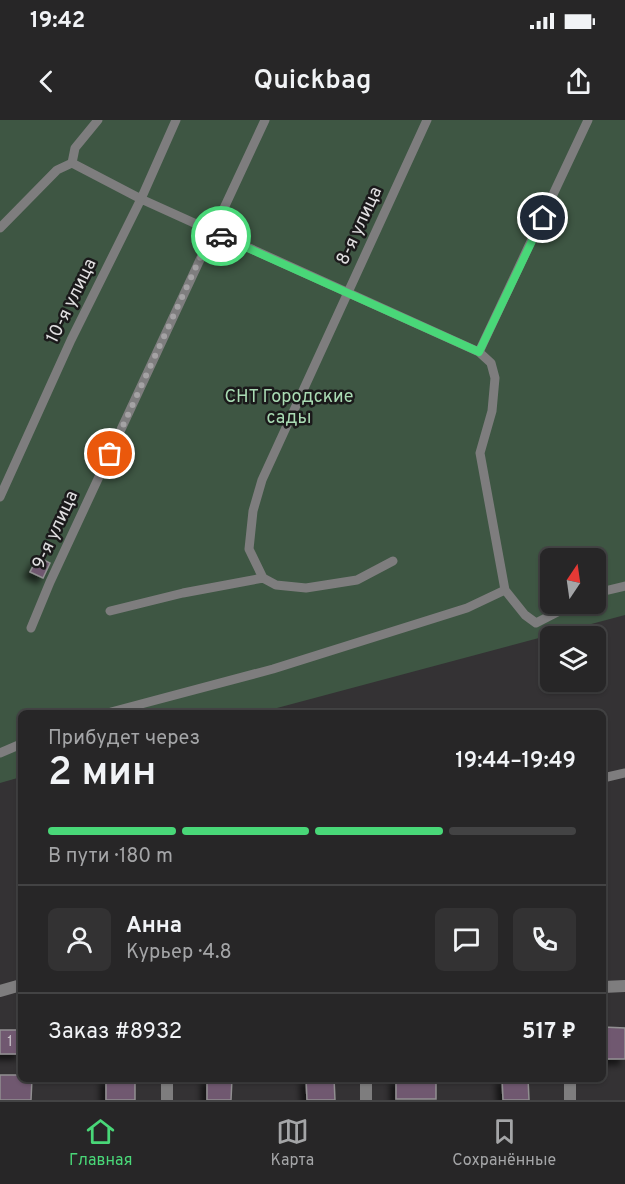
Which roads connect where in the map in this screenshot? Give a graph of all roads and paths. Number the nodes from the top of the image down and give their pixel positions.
1 (98, 120) edge
2 (176, 120) edge
3 (265, 120) edge
4 (427, 120) edge
5 (588, 120) edge
6 (72, 163) junction
7 (141, 199) junction
8 (0, 228) edge
9 (212, 232) junction
10 (348, 293) junction
11 (479, 352) junction
12 (0, 497) edge
13 (393, 561) dead end
14 (262, 578) junction
15 (625, 586) edge
16 (505, 590) junction
17 (606, 591) edge
18 (110, 611) dead end
19 (554, 614) edge
20 (31, 628) dead end
21 (119, 710) edge
22 (18, 745) edge
23 (0, 753) edge
24 (625, 773) edge
25 (606, 777) edge
26 (18, 986) edge
27 (625, 986) edge
28 (606, 987) edge
29 (0, 991) edge
30 (167, 1082) edge
31 (366, 1082) edge
32 (570, 1082) edge
33 (167, 1100) edge
34 (366, 1100) edge
35 (570, 1100) edge

1 - 6 lane
2 - 7 lane, 10-я улица
3 - 9 lane, 9-я улица
4 - 10 lane, 8-я улица
5 - 11 lane
6 - 7 lane
6 - 8 lane
7 - 9 lane
7 - 12 lane, 10-я улица
9 - 10 lane
9 - 20 lane, 9-я улица
10 - 11 lane
10 - 14 lane, 8-я улица
11 - 16 lane
13 - 14 lane
14 - 18 lane
15 - 17 lane
16 - 19 lane
16 - 21 lane
22 - 23 lane
24 - 25 lane
26 - 29 street
27 - 28 street
30 - 33 street
31 - 34 street
32 - 35 street

